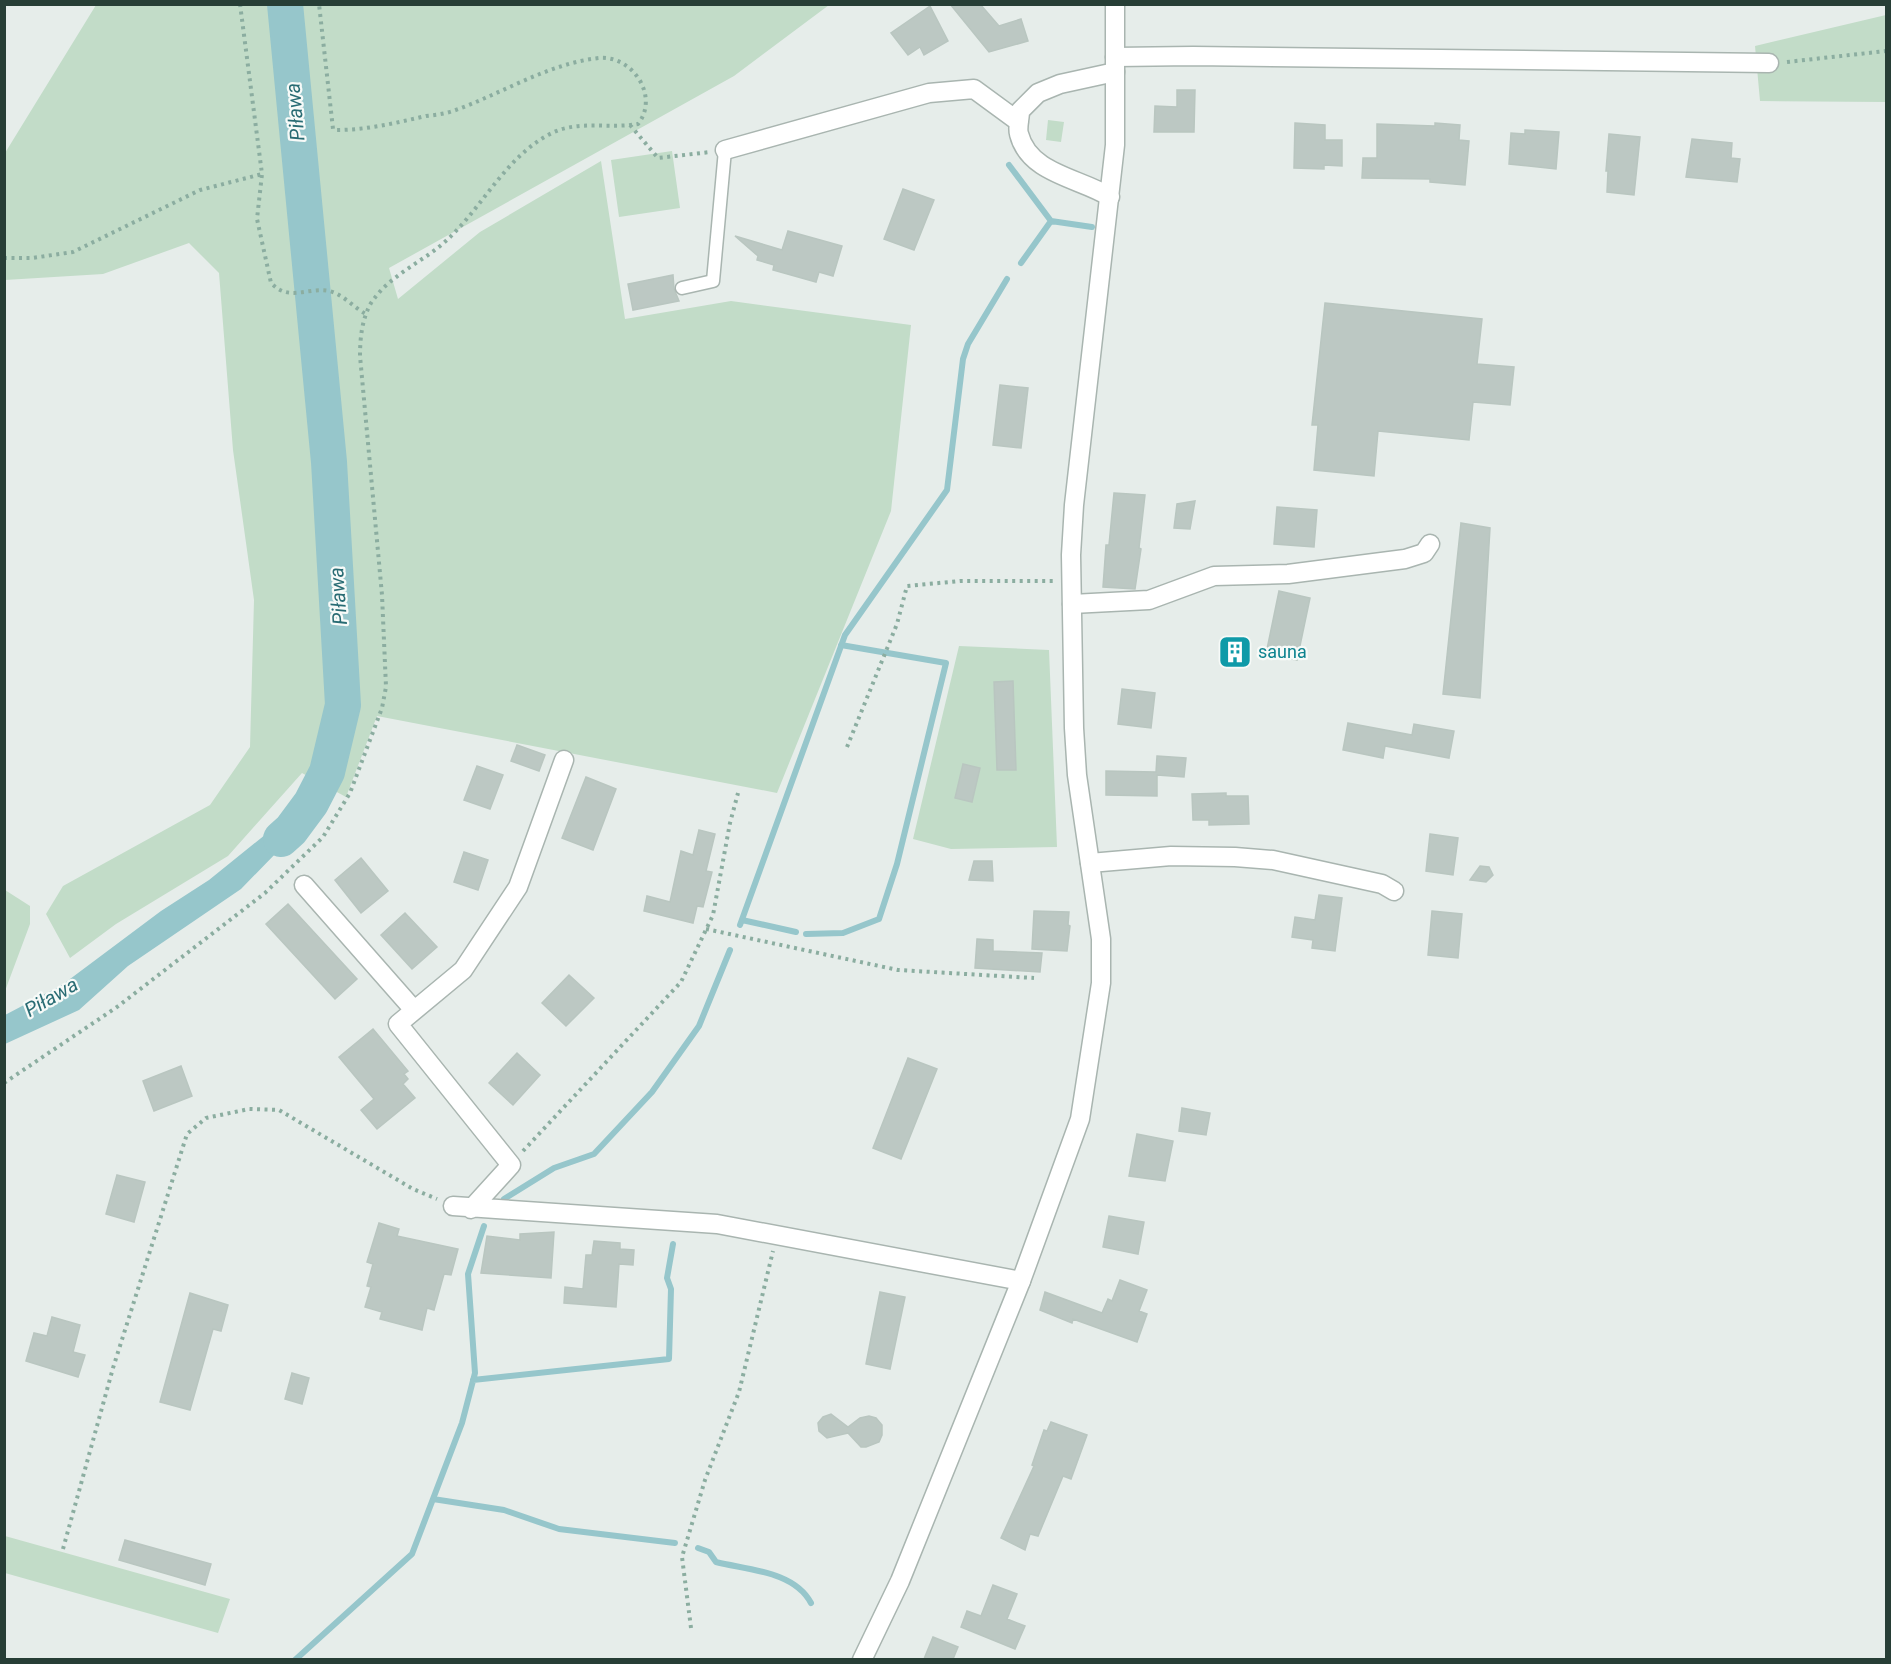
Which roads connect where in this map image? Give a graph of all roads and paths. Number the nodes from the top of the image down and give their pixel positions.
1 (240, 4) edge
2 (319, 4) edge
3 (1115, 4) edge
4 (1887, 51) edge
5 (1768, 63) joint
6 (1115, 65) junction
7 (1019, 122) junction
8 (630, 125) junction
9 (725, 150) junction
10 (262, 174) junction
11 (1110, 197) junction
12 (4, 258) edge
13 (682, 288) dead end
14 (366, 314) junction
15 (1431, 544) dead end
16 (1072, 581) junction
17 (1072, 604) junction
18 (847, 747) dead end
19 (564, 760) dead end
20 (738, 793) dead end
21 (1090, 864) junction
22 (304, 885) dead end
23 (1394, 891) dead end
24 (706, 929) junction
25 (1034, 978) dead end
26 (414, 1010) junction
27 (4, 1083) edge
28 (511, 1165) junction
29 (462, 1207) junction
30 (777, 1236) junction
31 (1021, 1281) junction
32 (63, 1549) dead end
33 (691, 1628) dead end
34 (862, 1659) edge

1 - 10 path
2 - 8 path
3 - 6 street
4 - 5 path
5 - 6 street
6 - 7 street
6 - 11 street
7 - 9 street
7 - 11 street
8 - 9 path
8 - 14 path
9 - 13 lane
10 - 12 path
10 - 14 path
11 - 16 street
14 - 27 path
15 - 17 street
16 - 17 street
16 - 18 path
17 - 21 street
19 - 26 street
20 - 24 path
21 - 23 street
21 - 31 street
22 - 26 street
24 - 25 path
24 - 28 path
26 - 28 street
28 - 29 street
29 - 30 street
29 - 32 path
30 - 31 street
30 - 33 path
31 - 34 street

